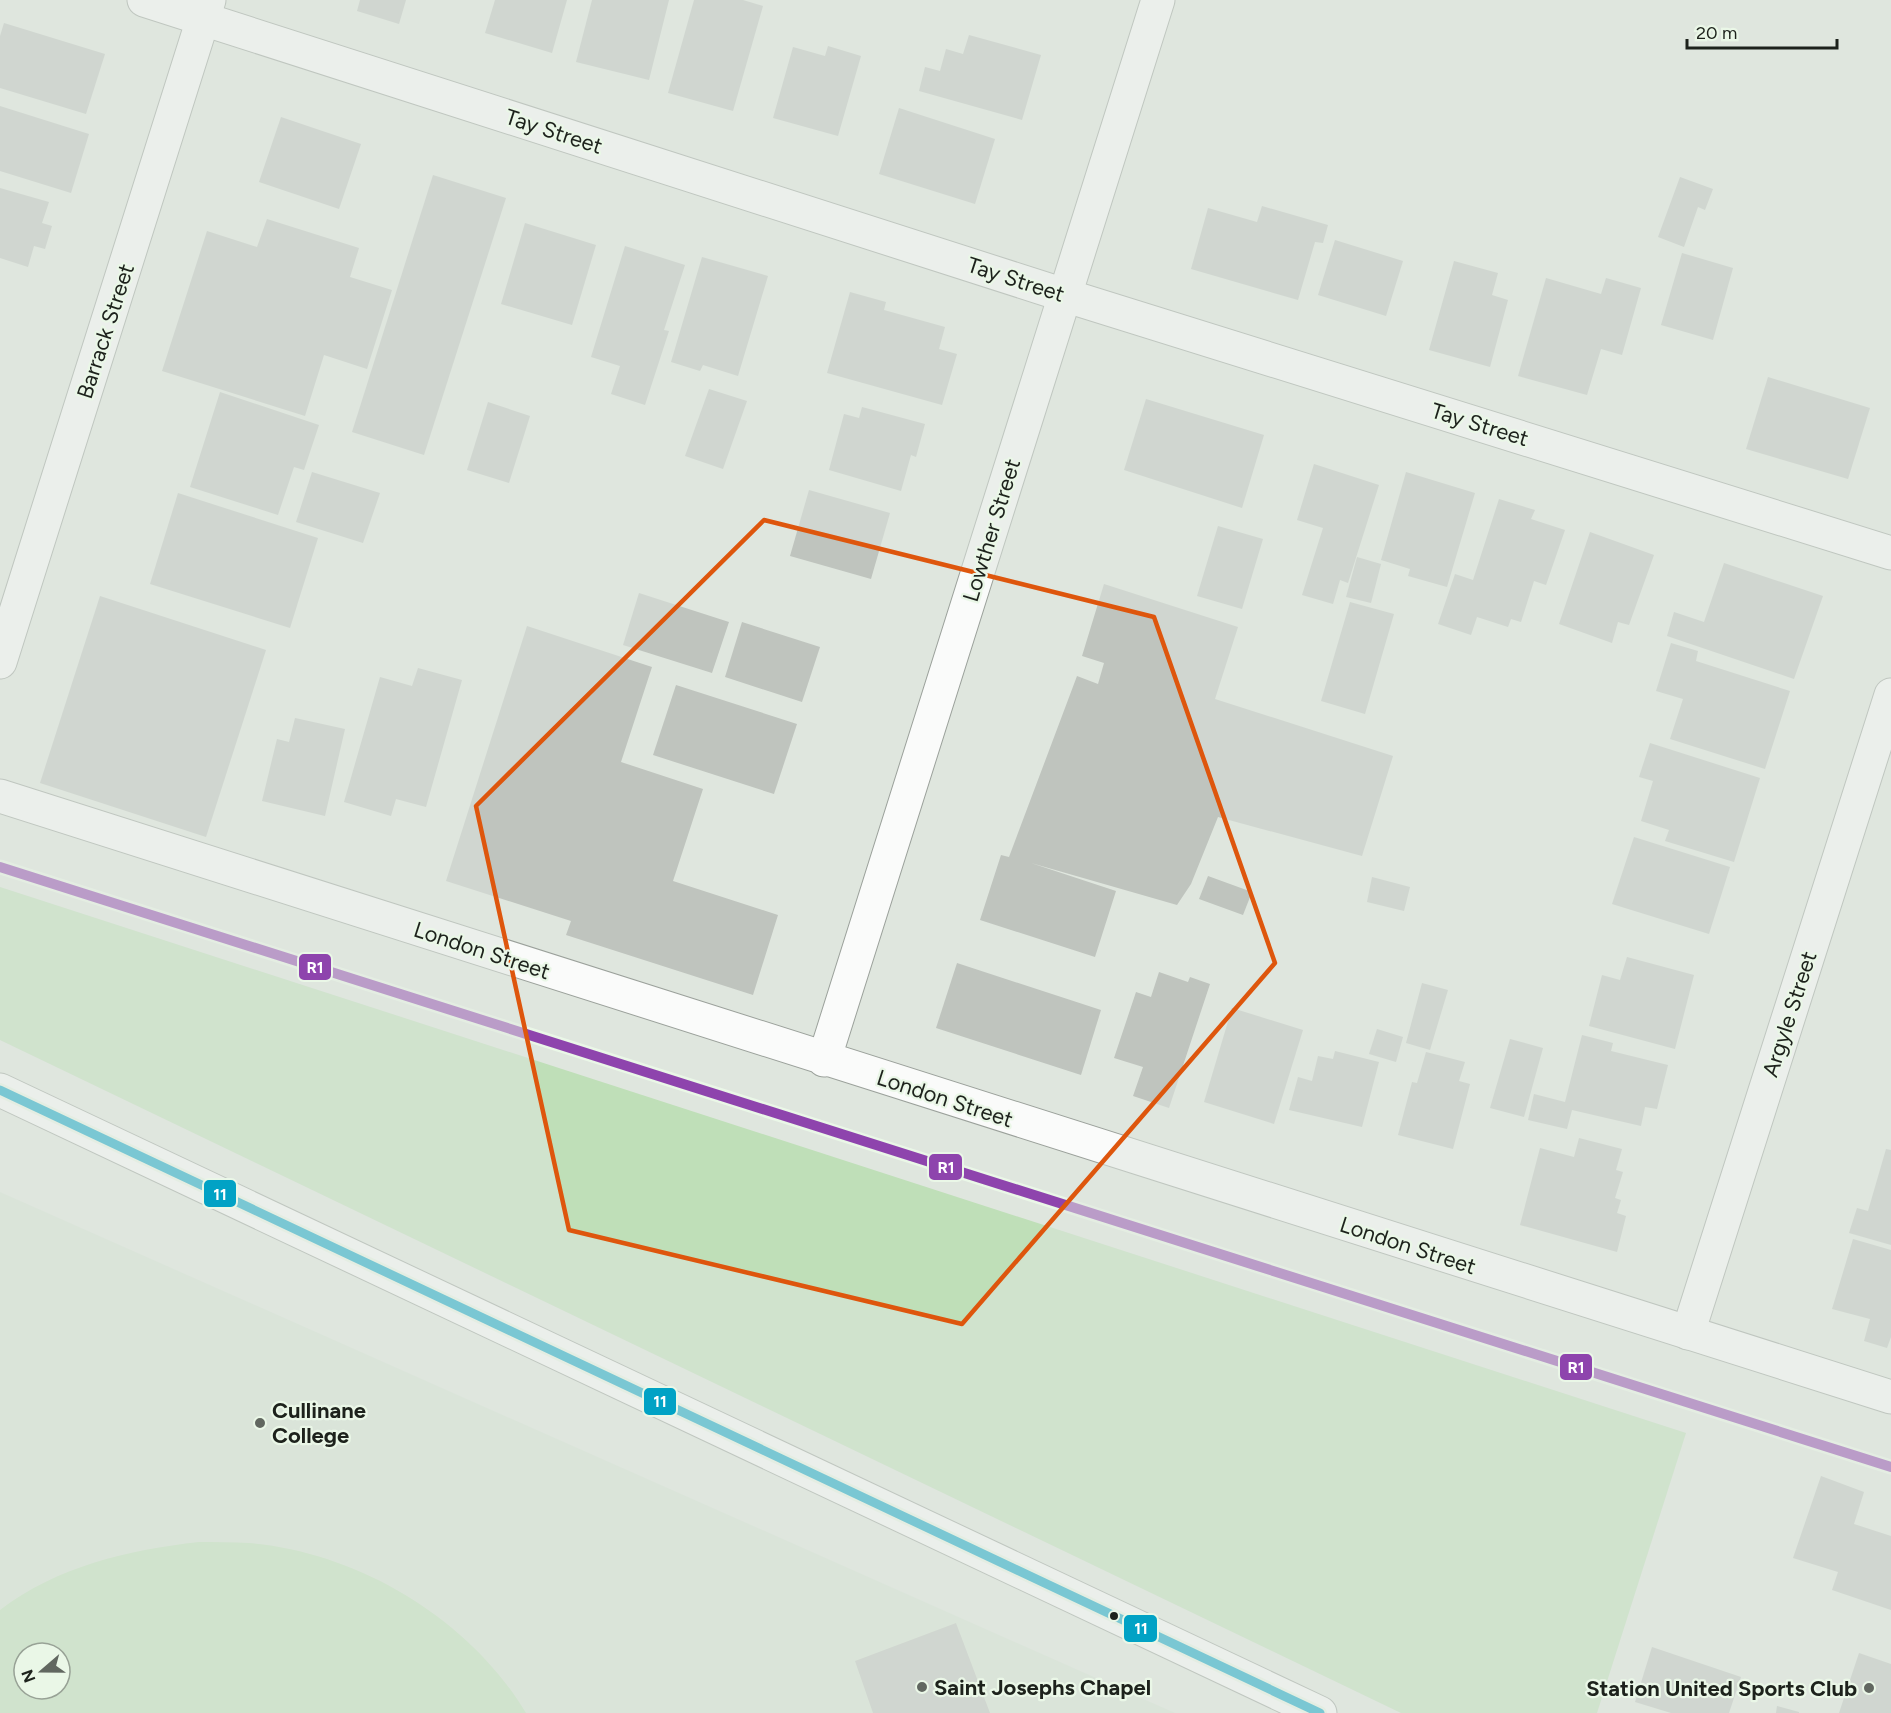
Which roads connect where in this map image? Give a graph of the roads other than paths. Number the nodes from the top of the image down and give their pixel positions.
1 (144, 0) edge
2 (1158, 0) edge
3 (206, 9) edge
4 (1064, 295) junction
5 (1891, 553) edge
6 (0, 662) edge
7 (1891, 695) edge
8 (0, 796) edge
9 (824, 1060) junction
10 (0, 1090) edge
11 (1688, 1333) junction
12 (1891, 1397) edge
13 (1320, 1713) edge

1 - 3 street, Tay Street
2 - 4 street, Lowther Street
3 - 4 street, Tay Street
3 - 6 street, Barrack Street
4 - 5 street, Tay Street
4 - 9 street, Lowther Street
7 - 11 street, Argyle Street
8 - 9 street, London Street
9 - 11 street, London Street
10 - 13 street
11 - 12 street, London Street

